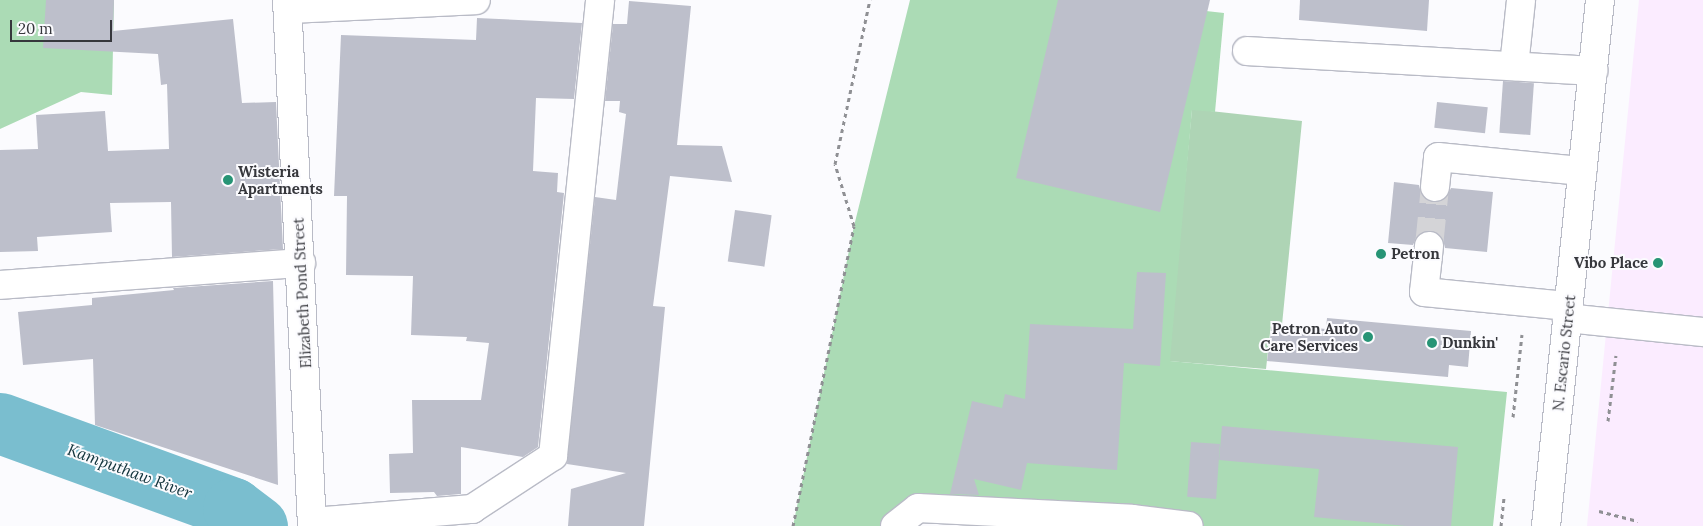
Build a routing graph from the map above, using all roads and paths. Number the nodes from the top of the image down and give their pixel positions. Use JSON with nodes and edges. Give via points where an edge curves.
{"nodes":[{"id":1,"x":476,"y":0,"type":"edge"},
{"id":2,"x":600,"y":0,"type":"edge"},
{"id":3,"x":870,"y":0,"type":"edge"},
{"id":4,"x":1520,"y":0,"type":"edge"},
{"id":5,"x":1600,"y":0,"type":"edge"},
{"id":6,"x":287,"y":4,"type":"edge"},
{"id":7,"x":1247,"y":51,"type":"dead end"},
{"id":8,"x":1514,"y":66,"type":"junction"},
{"id":9,"x":1593,"y":71,"type":"junction"},
{"id":10,"x":1582,"y":171,"type":"junction"},
{"id":11,"x":1435,"y":187,"type":"tunnel mouth"},
{"id":12,"x":1429,"y":246,"type":"tunnel mouth"},
{"id":13,"x":301,"y":263,"type":"junction"},
{"id":14,"x":0,"y":285,"type":"edge"},
{"id":15,"x":1526,"y":302,"type":"junction"},
{"id":16,"x":1568,"y":312,"type":"junction"},
{"id":17,"x":1619,"y":322,"type":"junction"},
{"id":18,"x":1703,"y":332,"type":"edge"},
{"id":19,"x":1513,"y":417,"type":"dead end"},
{"id":20,"x":1608,"y":421,"type":"dead end"},
{"id":21,"x":1504,"y":496,"type":"dead end"},
{"id":22,"x":1599,"y":511,"type":"dead end"},
{"id":23,"x":1638,"y":521,"type":"dead end"},
{"id":24,"x":313,"y":524,"type":"edge"},
{"id":25,"x":793,"y":526,"type":"edge"},
{"id":26,"x":896,"y":526,"type":"edge"},
{"id":27,"x":1189,"y":526,"type":"edge"},
{"id":28,"x":1501,"y":526,"type":"edge"},
{"id":29,"x":1546,"y":526,"type":"edge"}],
"edges":[{"from":1,"to":6,"type":"street"},
{"from":2,"to":24,"type":"street","via":[[553,456],[472,509]]},
{"from":3,"to":25,"type":"path","via":[[835,164],[854,226]]},
{"from":4,"to":8,"type":"street"},
{"from":5,"to":9,"type":"street","name":"N. Escario Street"},
{"from":6,"to":13,"type":"street","name":"Elizabeth Pond Street"},
{"from":7,"to":8,"type":"street"},
{"from":8,"to":9,"type":"street"},
{"from":9,"to":10,"type":"street","name":"N. Escario Street"},
{"from":10,"to":11,"type":"street","via":[[1438,157]]},
{"from":10,"to":16,"type":"street","name":"N. Escario Street"},
{"from":12,"to":15,"type":"street","via":[[1424,292]]},
{"from":13,"to":14,"type":"street"},
{"from":13,"to":24,"type":"street","name":"Elizabeth Pond Street"},
{"from":15,"to":16,"type":"street"},
{"from":15,"to":19,"type":"path"},
{"from":16,"to":17,"type":"street"},
{"from":16,"to":29,"type":"street","name":"N. Escario Street"},
{"from":17,"to":18,"type":"street"},
{"from":17,"to":20,"type":"path"},
{"from":21,"to":28,"type":"path"},
{"from":22,"to":23,"type":"path"},
{"from":26,"to":27,"type":"street","via":[[918,508],[1132,519]]}]}
